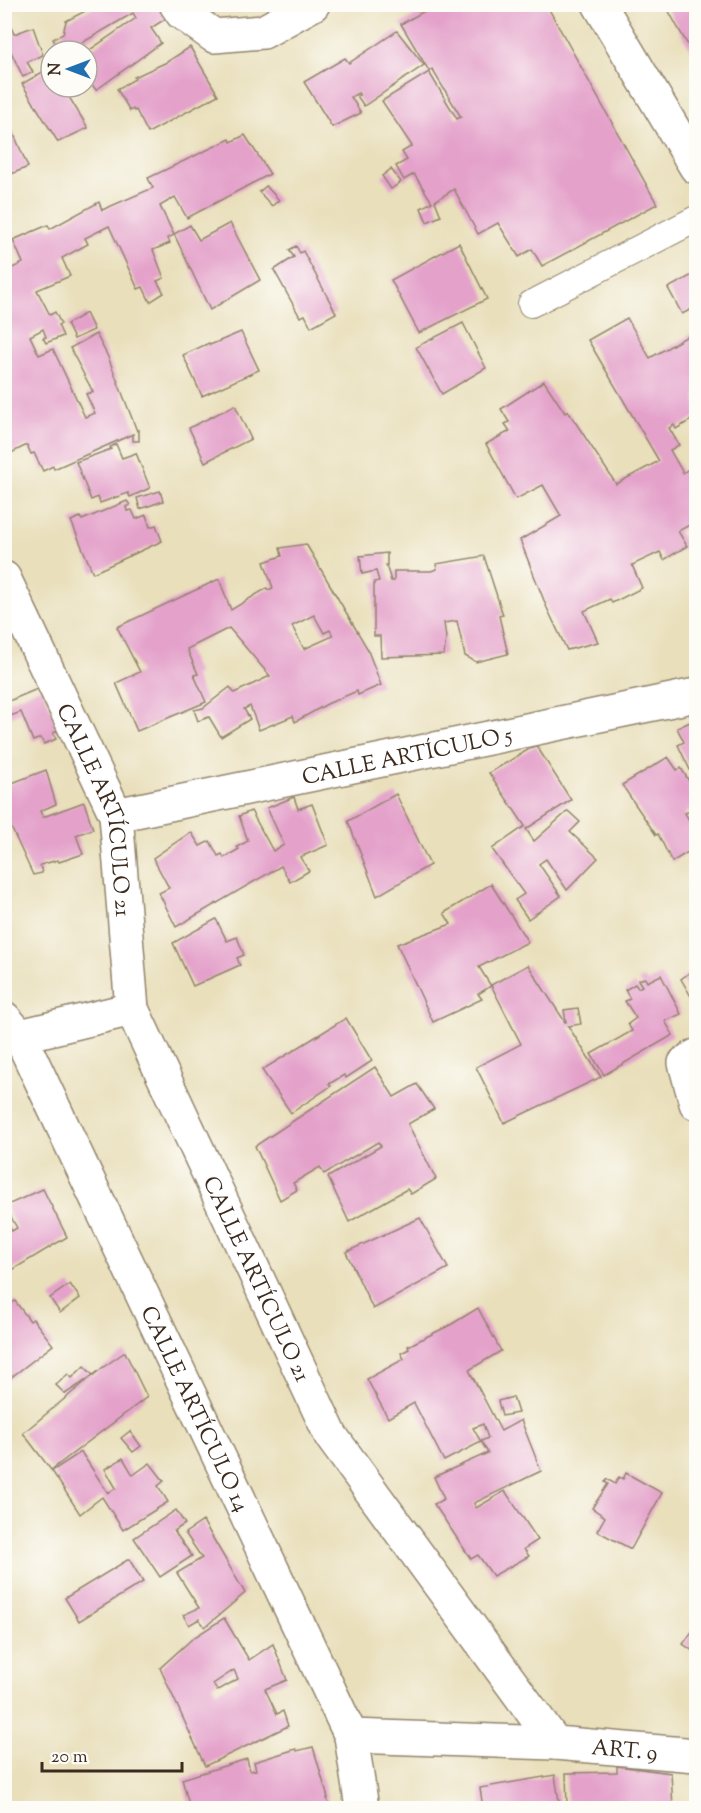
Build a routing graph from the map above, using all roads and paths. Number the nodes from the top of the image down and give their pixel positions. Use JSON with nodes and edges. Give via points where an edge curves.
{"nodes":[{"id":1,"x":176,"y":4,"type":"edge"},
{"id":2,"x":314,"y":4,"type":"edge"},
{"id":3,"x":599,"y":4,"type":"edge"},
{"id":4,"x":696,"y":167,"type":"edge"},
{"id":5,"x":696,"y":219,"type":"edge"},
{"id":6,"x":531,"y":304,"type":"dead end"},
{"id":7,"x":4,"y":578,"type":"edge"},
{"id":8,"x":696,"y":695,"type":"edge"},
{"id":9,"x":117,"y":815,"type":"junction"},
{"id":10,"x":132,"y":1009,"type":"junction"},
{"id":11,"x":10,"y":1029,"type":"edge"},
{"id":12,"x":696,"y":1056,"type":"edge"},
{"id":13,"x":696,"y":1103,"type":"edge"},
{"id":14,"x":351,"y":1736,"type":"junction"},
{"id":15,"x":555,"y":1743,"type":"junction"},
{"id":16,"x":696,"y":1755,"type":"edge"},
{"id":17,"x":362,"y":1809,"type":"edge"}],
"edges":[{"from":1,"to":2,"type":"street","via":[[182,13],[214,36],[263,32]]},
{"from":3,"to":4,"type":"street"},
{"from":5,"to":6,"type":"lane"},
{"from":7,"to":9,"type":"street","name":"CALLE ARTÍCULO 21"},
{"from":8,"to":9,"type":"street","name":"CALLE ARTÍCULO 5"},
{"from":9,"to":10,"type":"street","name":"CALLE ARTÍCULO 21"},
{"from":10,"to":11,"type":"street"},
{"from":10,"to":15,"type":"street","name":"CALLE ARTÍCULO 21","via":[[330,1436]]},
{"from":11,"to":14,"type":"street","name":"CALLE ARTÍCULO 14"},
{"from":12,"to":13,"type":"street","via":[[685,1063]]},
{"from":14,"to":15,"type":"street"},
{"from":14,"to":17,"type":"street","name":"CALLE ARTÍCULO 14"},
{"from":15,"to":16,"type":"street","name":"ART. 9"}]}
